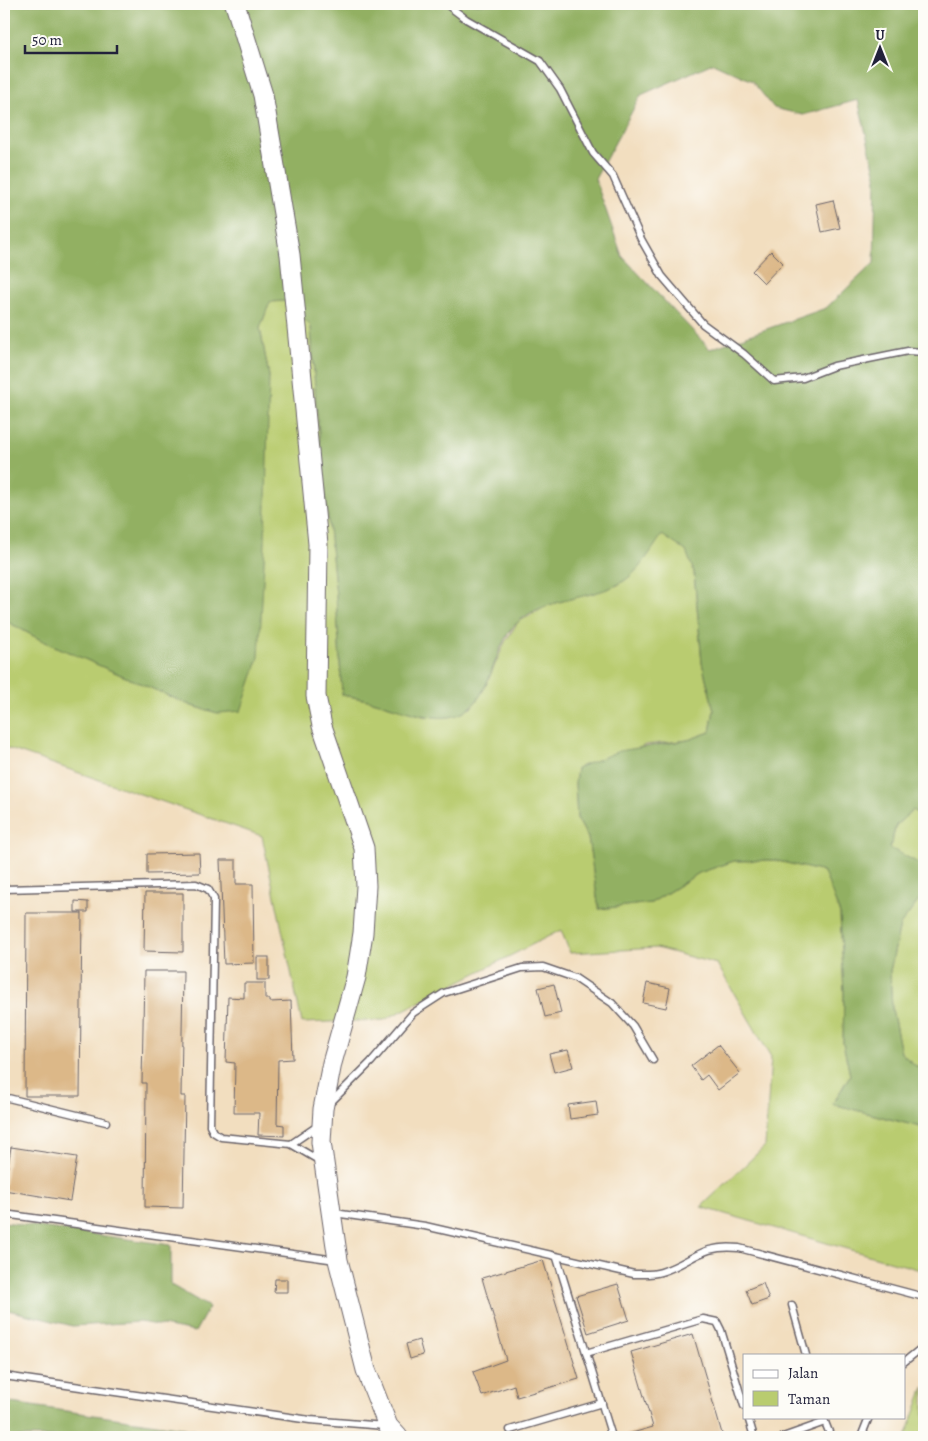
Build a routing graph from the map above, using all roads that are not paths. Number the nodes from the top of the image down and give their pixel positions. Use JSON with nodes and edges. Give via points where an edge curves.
{"nodes":[{"id":1,"x":235,"y":4,"type":"edge"},
{"id":2,"x":446,"y":4,"type":"edge"},
{"id":3,"x":924,"y":352,"type":"edge"},
{"id":4,"x":4,"y":889,"type":"edge"},
{"id":5,"x":653,"y":1060,"type":"dead end"},
{"id":6,"x":4,"y":1097,"type":"edge"},
{"id":7,"x":323,"y":1116,"type":"junction"},
{"id":8,"x":106,"y":1122,"type":"dead end"},
{"id":9,"x":291,"y":1144,"type":"junction"},
{"id":10,"x":324,"y":1163,"type":"junction"},
{"id":11,"x":330,"y":1212,"type":"junction"},
{"id":12,"x":4,"y":1214,"type":"edge"},
{"id":13,"x":557,"y":1258,"type":"junction"},
{"id":14,"x":338,"y":1260,"type":"junction"},
{"id":15,"x":924,"y":1296,"type":"edge"},
{"id":16,"x":792,"y":1305,"type":"dead end"},
{"id":17,"x":924,"y":1346,"type":"edge"},
{"id":18,"x":586,"y":1353,"type":"junction"},
{"id":19,"x":806,"y":1354,"type":"edge"},
{"id":20,"x":906,"y":1360,"type":"edge"},
{"id":21,"x":4,"y":1376,"type":"edge"},
{"id":22,"x":602,"y":1403,"type":"junction"},
{"id":23,"x":743,"y":1403,"type":"edge"},
{"id":24,"x":748,"y":1418,"type":"edge"},
{"id":25,"x":869,"y":1418,"type":"edge"},
{"id":26,"x":824,"y":1420,"type":"edge"},
{"id":27,"x":510,"y":1430,"type":"dead end"},
{"id":28,"x":393,"y":1432,"type":"edge"},
{"id":29,"x":612,"y":1437,"type":"edge"},
{"id":30,"x":754,"y":1437,"type":"edge"},
{"id":31,"x":783,"y":1437,"type":"edge"},
{"id":32,"x":831,"y":1437,"type":"edge"},
{"id":33,"x":861,"y":1437,"type":"edge"}],
"edges":[{"from":1,"to":7,"type":"main road","via":[[263,95],[290,255],[318,544],[316,696],[322,726],[364,848],[363,933],[356,978],[332,1063]]},
{"from":2,"to":3,"type":"lane","via":[[540,62],[560,89],[592,153],[613,176],[641,239],[662,276],[703,324],[774,381],[803,378],[834,366],[908,351]]},
{"from":4,"to":9,"type":"lane","via":[[196,884],[208,889],[214,899],[210,1126],[222,1137]]},
{"from":5,"to":7,"type":"lane","via":[[633,1026],[612,1003],[575,978],[543,967],[522,968],[444,993],[413,1013]]},
{"from":6,"to":8,"type":"lane"},
{"from":7,"to":9,"type":"lane"},
{"from":7,"to":10,"type":"main road","via":[[321,1142]]},
{"from":9,"to":10,"type":"lane"},
{"from":10,"to":11,"type":"main road"},
{"from":11,"to":13,"type":"lane","via":[[425,1226]]},
{"from":11,"to":14,"type":"main road"},
{"from":12,"to":14,"type":"lane"},
{"from":13,"to":15,"type":"lane","via":[[634,1274],[651,1274],[663,1272],[703,1251],[732,1247]]},
{"from":13,"to":18,"type":"lane"},
{"from":14,"to":28,"type":"main road","via":[[366,1370]]},
{"from":16,"to":19,"type":"lane"},
{"from":17,"to":20,"type":"lane"},
{"from":18,"to":22,"type":"lane"},
{"from":18,"to":23,"type":"lane","via":[[703,1319],[713,1320],[721,1330]]},
{"from":21,"to":28,"type":"lane"},
{"from":22,"to":27,"type":"lane"},
{"from":22,"to":29,"type":"lane"},
{"from":24,"to":30,"type":"lane"},
{"from":25,"to":33,"type":"lane"},
{"from":26,"to":31,"type":"lane"},
{"from":26,"to":32,"type":"lane"}]}
